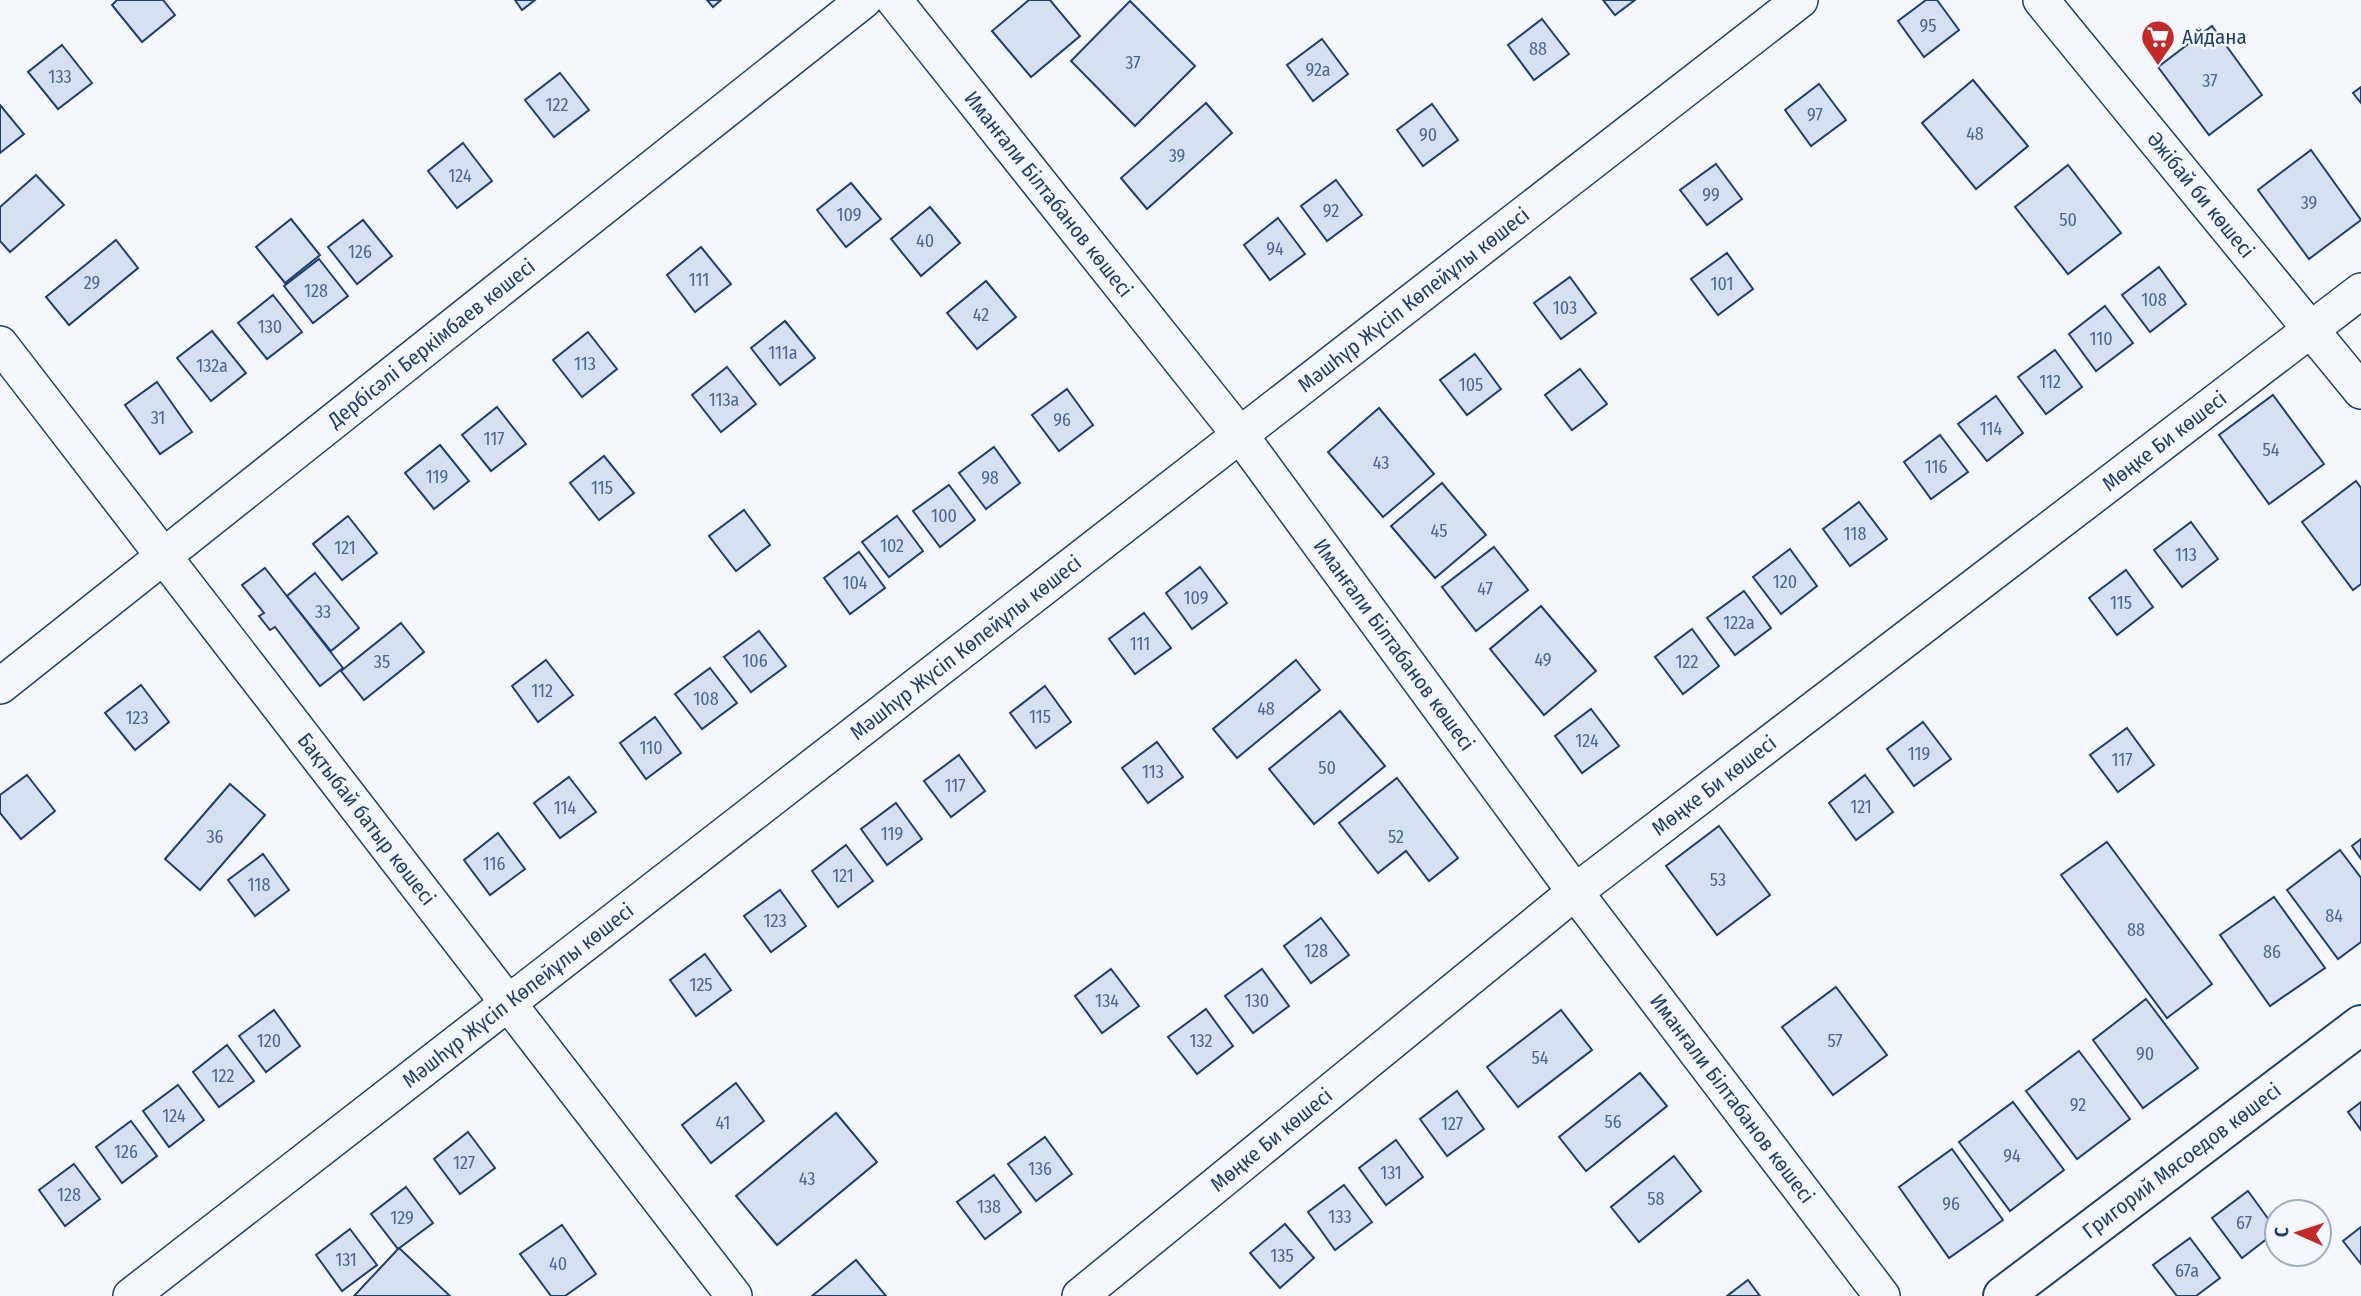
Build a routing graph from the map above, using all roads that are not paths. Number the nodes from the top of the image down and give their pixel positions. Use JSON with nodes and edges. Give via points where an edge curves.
{"nodes":[{"id":1,"x":864,"y":0,"type":"edge"},
{"id":2,"x":894,"y":0,"type":"edge"},
{"id":3,"x":1800,"y":0,"type":"edge"},
{"id":4,"x":2041,"y":0,"type":"edge"},
{"id":5,"x":2361,"y":291,"type":"edge"},
{"id":6,"x":2311,"y":328,"type":"junction"},
{"id":7,"x":0,"y":344,"type":"edge"},
{"id":8,"x":2361,"y":391,"type":"edge"},
{"id":9,"x":1240,"y":435,"type":"junction"},
{"id":10,"x":165,"y":558,"type":"junction"},
{"id":11,"x":0,"y":686,"type":"edge"},
{"id":12,"x":1575,"y":892,"type":"junction"},
{"id":13,"x":509,"y":1004,"type":"junction"},
{"id":14,"x":2361,"y":1025,"type":"edge"},
{"id":15,"x":131,"y":1296,"type":"edge"},
{"id":16,"x":734,"y":1296,"type":"edge"},
{"id":17,"x":1080,"y":1296,"type":"edge"},
{"id":18,"x":1882,"y":1296,"type":"edge"},
{"id":19,"x":2003,"y":1296,"type":"edge"}],
"edges":[{"from":1,"to":10,"type":"street","name":"Дербісәлі Беркімбаев көшесі"},
{"from":2,"to":9,"type":"street","name":"Иманғали Білтабанов көшесі"},
{"from":3,"to":9,"type":"street","name":"Мәшһүр Жүсіп Көпейұлы көшесі"},
{"from":4,"to":6,"type":"street","name":"Әжібай би көшесі"},
{"from":5,"to":6,"type":"street","name":"Мөңке Би көшесі"},
{"from":6,"to":8,"type":"street","name":"Әжібай би көшесі"},
{"from":6,"to":12,"type":"street","name":"Мөңке Би көшесі"},
{"from":7,"to":10,"type":"street","name":"Бақтыбай батыр көшесі"},
{"from":9,"to":12,"type":"street","name":"Иманғали Білтабанов көшесі"},
{"from":9,"to":13,"type":"street","name":"Мәшһүр Жүсіп Көпейұлы көшесі"},
{"from":10,"to":11,"type":"street","name":"Дербісәлі Беркімбаев көшесі"},
{"from":10,"to":13,"type":"street","name":"Бақтыбай батыр көшесі"},
{"from":12,"to":17,"type":"street","name":"Мөңке Би көшесі"},
{"from":12,"to":18,"type":"street","name":"Иманғали Білтабанов көшесі"},
{"from":13,"to":15,"type":"street","name":"Мәшһүр Жүсіп Көпейұлы көшесі"},
{"from":13,"to":16,"type":"street","name":"Бақтыбай батыр көшесі"},
{"from":14,"to":19,"type":"main road","name":"Григорий Мясоедов көшесі"}]}
